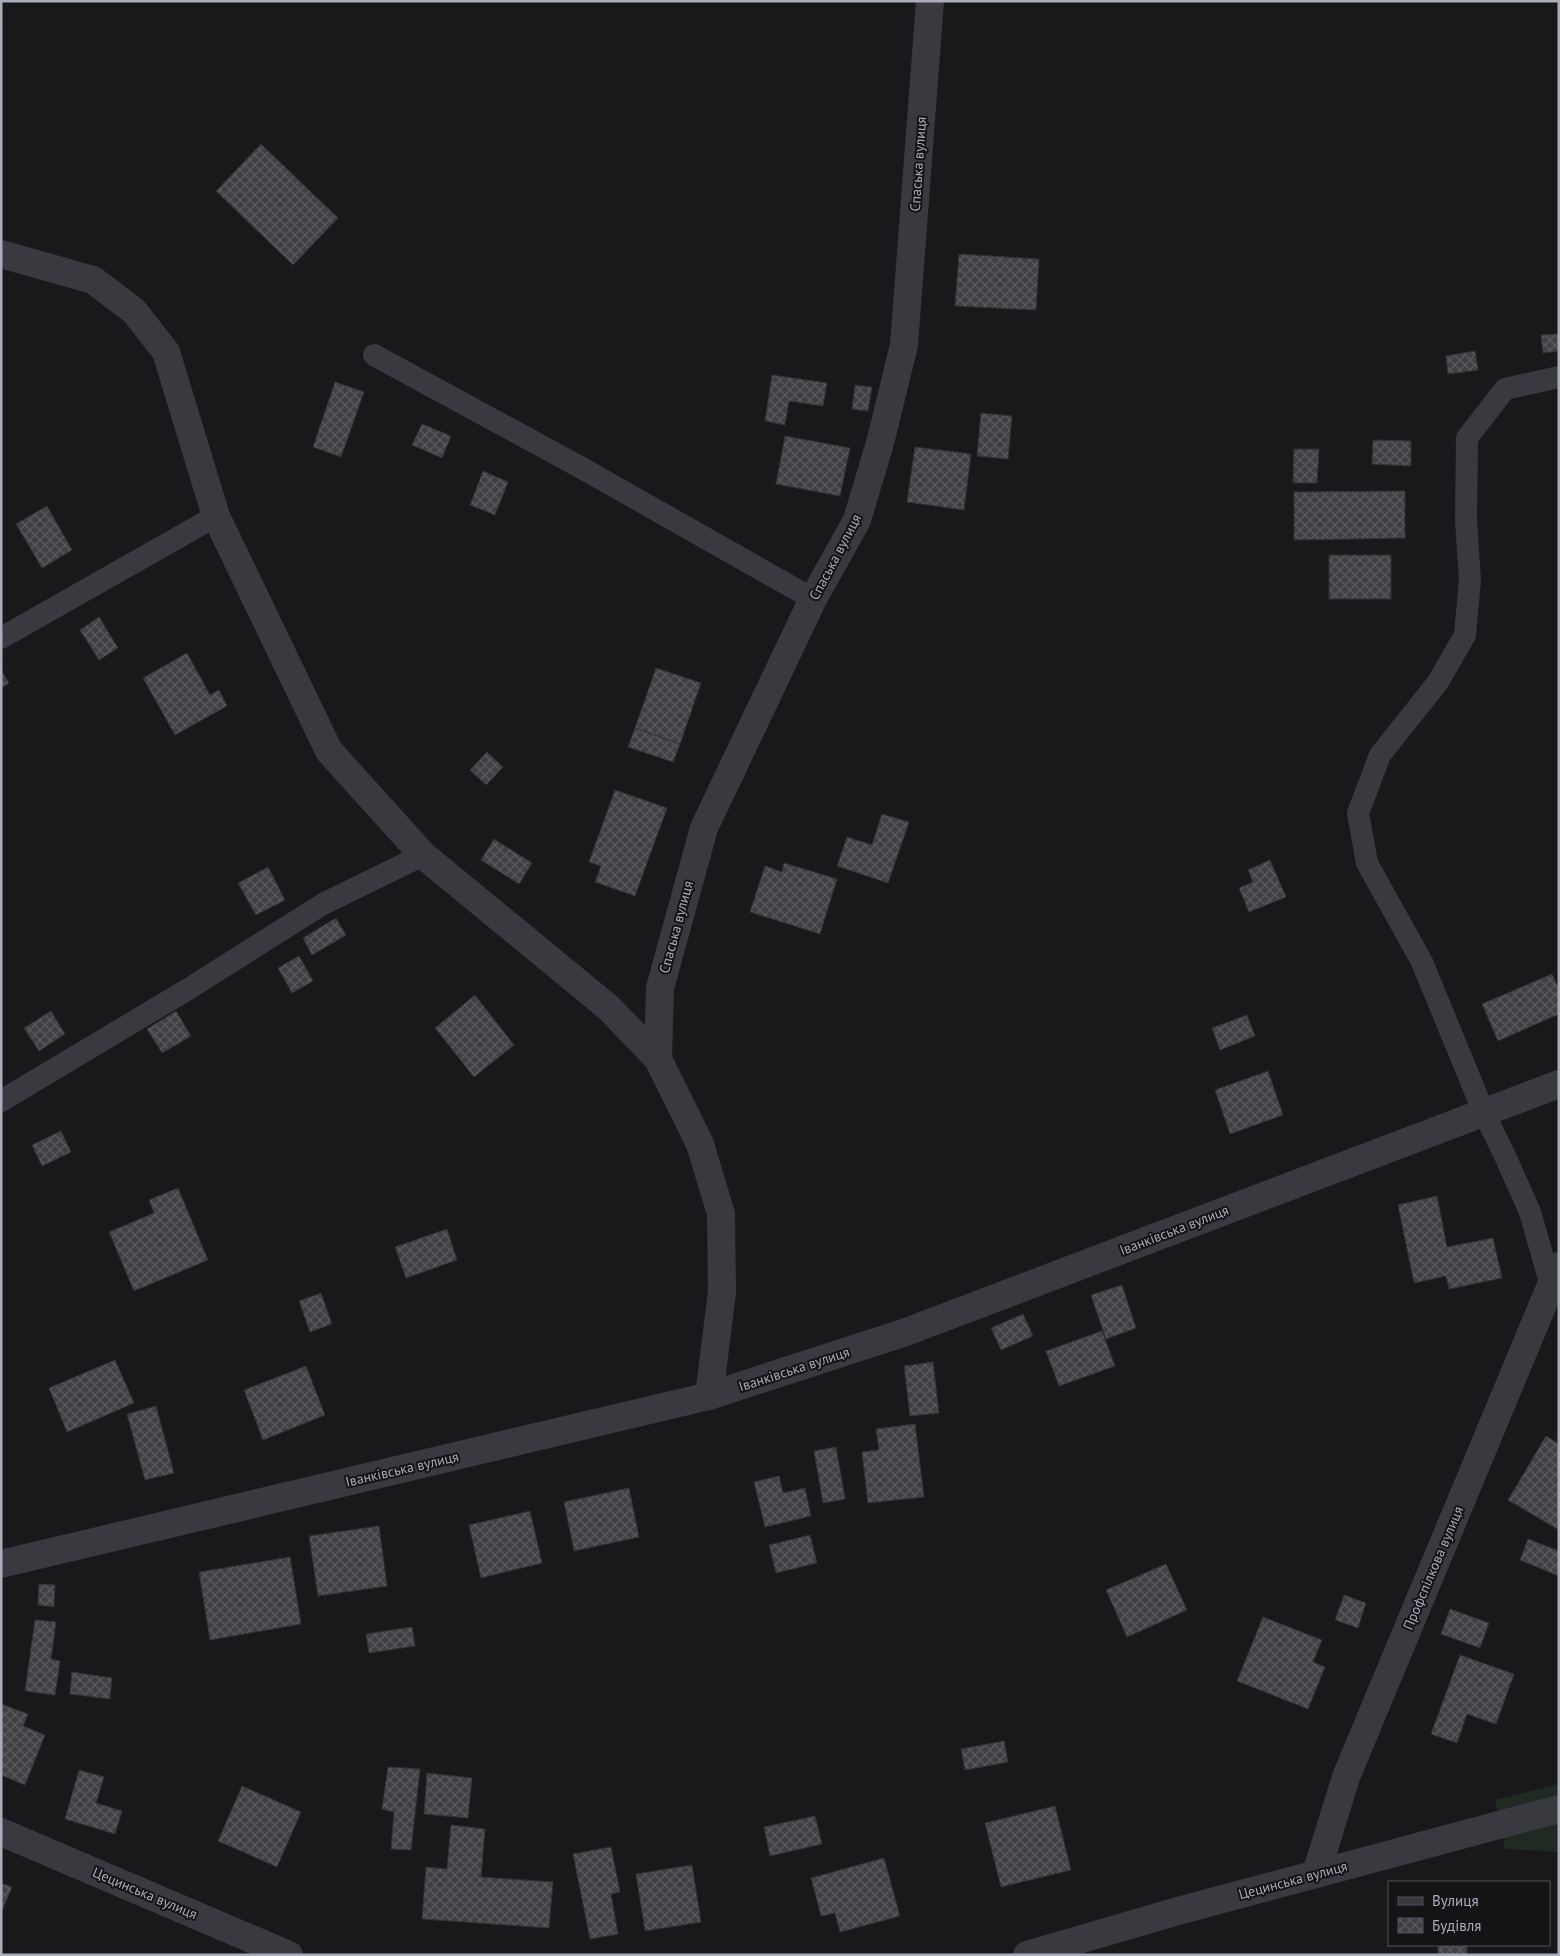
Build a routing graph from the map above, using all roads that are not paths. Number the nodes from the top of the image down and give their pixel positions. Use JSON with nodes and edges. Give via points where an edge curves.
{"nodes":[{"id":1,"x":930,"y":1,"type":"edge"},
{"id":2,"x":1,"y":254,"type":"edge"},
{"id":3,"x":374,"y":355,"type":"dead end"},
{"id":4,"x":1559,"y":377,"type":"edge"},
{"id":5,"x":216,"y":516,"type":"junction"},
{"id":6,"x":812,"y":600,"type":"junction"},
{"id":7,"x":1,"y":638,"type":"edge"},
{"id":8,"x":423,"y":855,"type":"junction"},
{"id":9,"x":658,"y":1059,"type":"junction"},
{"id":10,"x":1559,"y":1084,"type":"edge"},
{"id":11,"x":1,"y":1101,"type":"edge"},
{"id":12,"x":1484,"y":1112,"type":"junction"},
{"id":13,"x":1555,"y":1276,"type":"edge"},
{"id":14,"x":709,"y":1396,"type":"junction"},
{"id":15,"x":1,"y":1564,"type":"edge"},
{"id":16,"x":1559,"y":1809,"type":"edge"},
{"id":17,"x":1525,"y":1818,"type":"junction"},
{"id":18,"x":1559,"y":1824,"type":"edge"},
{"id":19,"x":1,"y":1832,"type":"edge"},
{"id":20,"x":1316,"y":1874,"type":"junction"},
{"id":21,"x":286,"y":1954,"type":"edge"},
{"id":22,"x":1027,"y":1955,"type":"edge"}],
"edges":[{"from":1,"to":6,"type":"street","name":"Спаська вулиця","via":[[904,345],[857,520]]},
{"from":2,"to":5,"type":"street","via":[[93,280],[134,311],[166,352]]},
{"from":3,"to":6,"type":"lane","via":[[580,467]]},
{"from":4,"to":12,"type":"lane","via":[[1505,389],[1467,438],[1466,520],[1470,580],[1465,635],[1438,682],[1380,754],[1358,813],[1367,863],[1422,962]]},
{"from":5,"to":7,"type":"lane"},
{"from":5,"to":8,"type":"street","via":[[329,751]]},
{"from":6,"to":9,"type":"street","name":"Спаська вулиця","via":[[704,828],[660,988]]},
{"from":8,"to":9,"type":"street","via":[[609,1008]]},
{"from":8,"to":11,"type":"lane","via":[[323,904]]},
{"from":9,"to":14,"type":"street","via":[[700,1144],[721,1214],[722,1292]]},
{"from":10,"to":12,"type":"street","name":"Іванківська вулиця"},
{"from":12,"to":13,"type":"lane","via":[[1506,1156]]},
{"from":12,"to":14,"type":"street","name":"Іванківська вулиця","via":[[906,1332]]},
{"from":13,"to":20,"type":"street","name":"Профспілкова вулиця","via":[[1346,1777]]},
{"from":14,"to":15,"type":"street","name":"Іванківська вулиця"},
{"from":16,"to":17,"type":"street","name":"Цецинська вулиця"},
{"from":17,"to":18,"type":"lane"},
{"from":17,"to":20,"type":"street","name":"Цецинська вулиця"},
{"from":19,"to":21,"type":"street","name":"Цецинська вулиця"},
{"from":20,"to":22,"type":"street","name":"Цецинська вулиця"}]}
